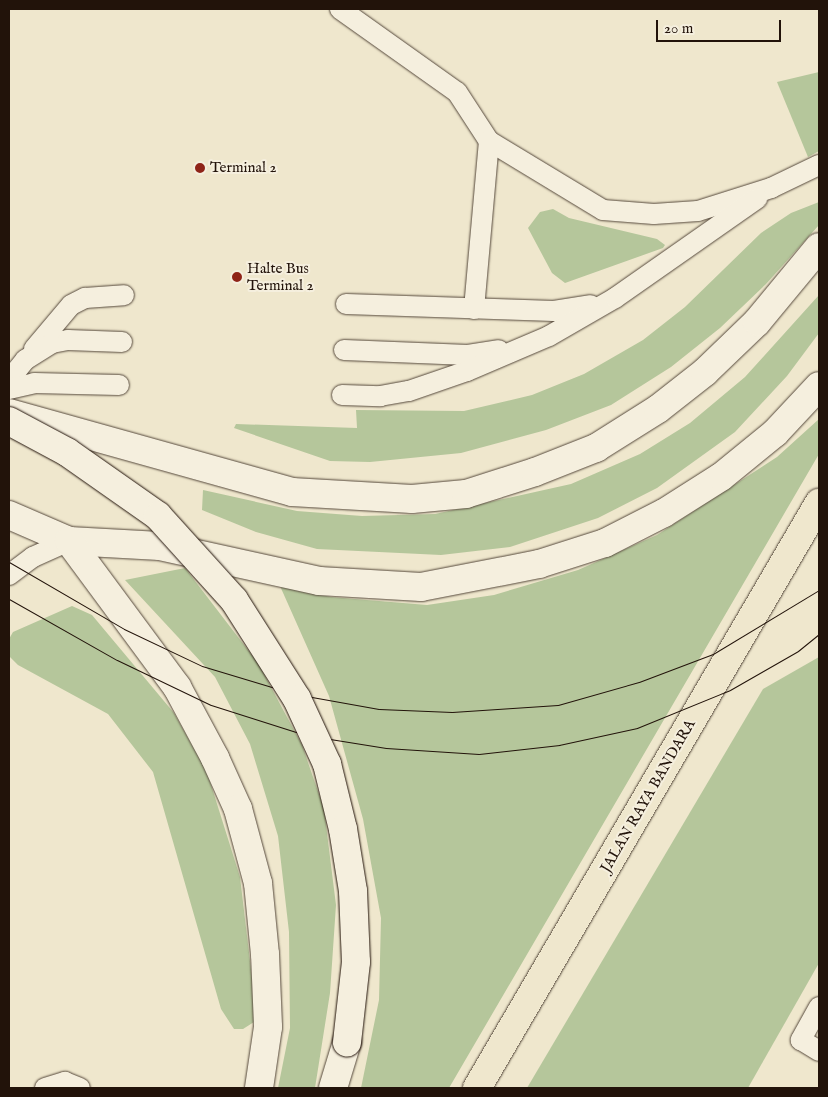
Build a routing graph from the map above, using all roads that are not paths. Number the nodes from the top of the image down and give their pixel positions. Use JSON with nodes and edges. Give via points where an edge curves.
{"nodes":[{"id":1,"x":340,"y":9,"type":"edge"},
{"id":2,"x":489,"y":142,"type":"junction"},
{"id":3,"x":819,"y":165,"type":"edge"},
{"id":4,"x":771,"y":188,"type":"junction"},
{"id":5,"x":819,"y":247,"type":"edge"},
{"id":6,"x":124,"y":295,"type":"dead end"},
{"id":7,"x":615,"y":298,"type":"junction"},
{"id":8,"x":346,"y":304,"type":"dead end"},
{"id":9,"x":474,"y":309,"type":"junction"},
{"id":10,"x":549,"y":336,"type":"junction"},
{"id":11,"x":122,"y":342,"type":"dead end"},
{"id":12,"x":344,"y":350,"type":"dead end"},
{"id":13,"x":25,"y":360,"type":"junction"},
{"id":14,"x":9,"y":380,"type":"edge"},
{"id":15,"x":119,"y":385,"type":"dead end"},
{"id":16,"x":819,"y":386,"type":"edge"},
{"id":17,"x":9,"y":389,"type":"edge"},
{"id":18,"x":342,"y":395,"type":"dead end"},
{"id":19,"x":9,"y":413,"type":"edge"},
{"id":20,"x":9,"y":421,"type":"edge"},
{"id":21,"x":819,"y":503,"type":"edge"},
{"id":22,"x":9,"y":516,"type":"edge"},
{"id":23,"x":69,"y":541,"type":"junction"},
{"id":24,"x":9,"y":575,"type":"edge"},
{"id":25,"x":819,"y":1007,"type":"edge"},
{"id":26,"x":819,"y":1051,"type":"edge"},
{"id":27,"x":45,"y":1088,"type":"edge"},
{"id":28,"x":80,"y":1088,"type":"edge"},
{"id":29,"x":259,"y":1088,"type":"edge"},
{"id":30,"x":333,"y":1088,"type":"edge"},
{"id":31,"x":477,"y":1088,"type":"edge"}],
"edges":[{"from":1,"to":2,"type":"lane","via":[[457,92]]},
{"from":2,"to":4,"type":"lane","via":[[604,210],[654,214],[698,211]]},
{"from":2,"to":9,"type":"lane"},
{"from":3,"to":4,"type":"lane"},
{"from":4,"to":7,"type":"lane"},
{"from":5,"to":19,"type":"street","via":[[757,322],[705,372],[658,409],[596,448],[466,494],[412,499],[292,492]]},
{"from":6,"to":13,"type":"lane","via":[[86,298],[71,305]]},
{"from":7,"to":9,"type":"lane","via":[[554,311]]},
{"from":7,"to":10,"type":"lane"},
{"from":8,"to":9,"type":"lane"},
{"from":10,"to":12,"type":"lane","via":[[468,355]]},
{"from":10,"to":18,"type":"lane","via":[[467,371],[409,391],[380,396]]},
{"from":11,"to":13,"type":"lane","via":[[60,341],[37,350]]},
{"from":13,"to":14,"type":"lane"},
{"from":15,"to":17,"type":"lane","via":[[34,383]]},
{"from":16,"to":23,"type":"street","via":[[760,445],[721,476],[664,513],[605,543],[480,578],[421,587],[367,585],[262,571],[160,546]]},
{"from":20,"to":30,"type":"street","bridge":true,"via":[[68,452],[158,516],[234,600],[298,699],[327,764],[354,890],[356,962],[347,1042]]},
{"from":21,"to":31,"type":"main road","name":"JALAN RAYA BANDARA"},
{"from":22,"to":23,"type":"street"},
{"from":23,"to":24,"type":"lane","via":[[33,557]]},
{"from":23,"to":29,"type":"street","via":[[177,687],[216,758],[238,809],[258,883],[264,954],[268,1026]]},
{"from":25,"to":26,"type":"lane","via":[[801,1040]]},
{"from":27,"to":28,"type":"lane","via":[[65,1082]]}]}
